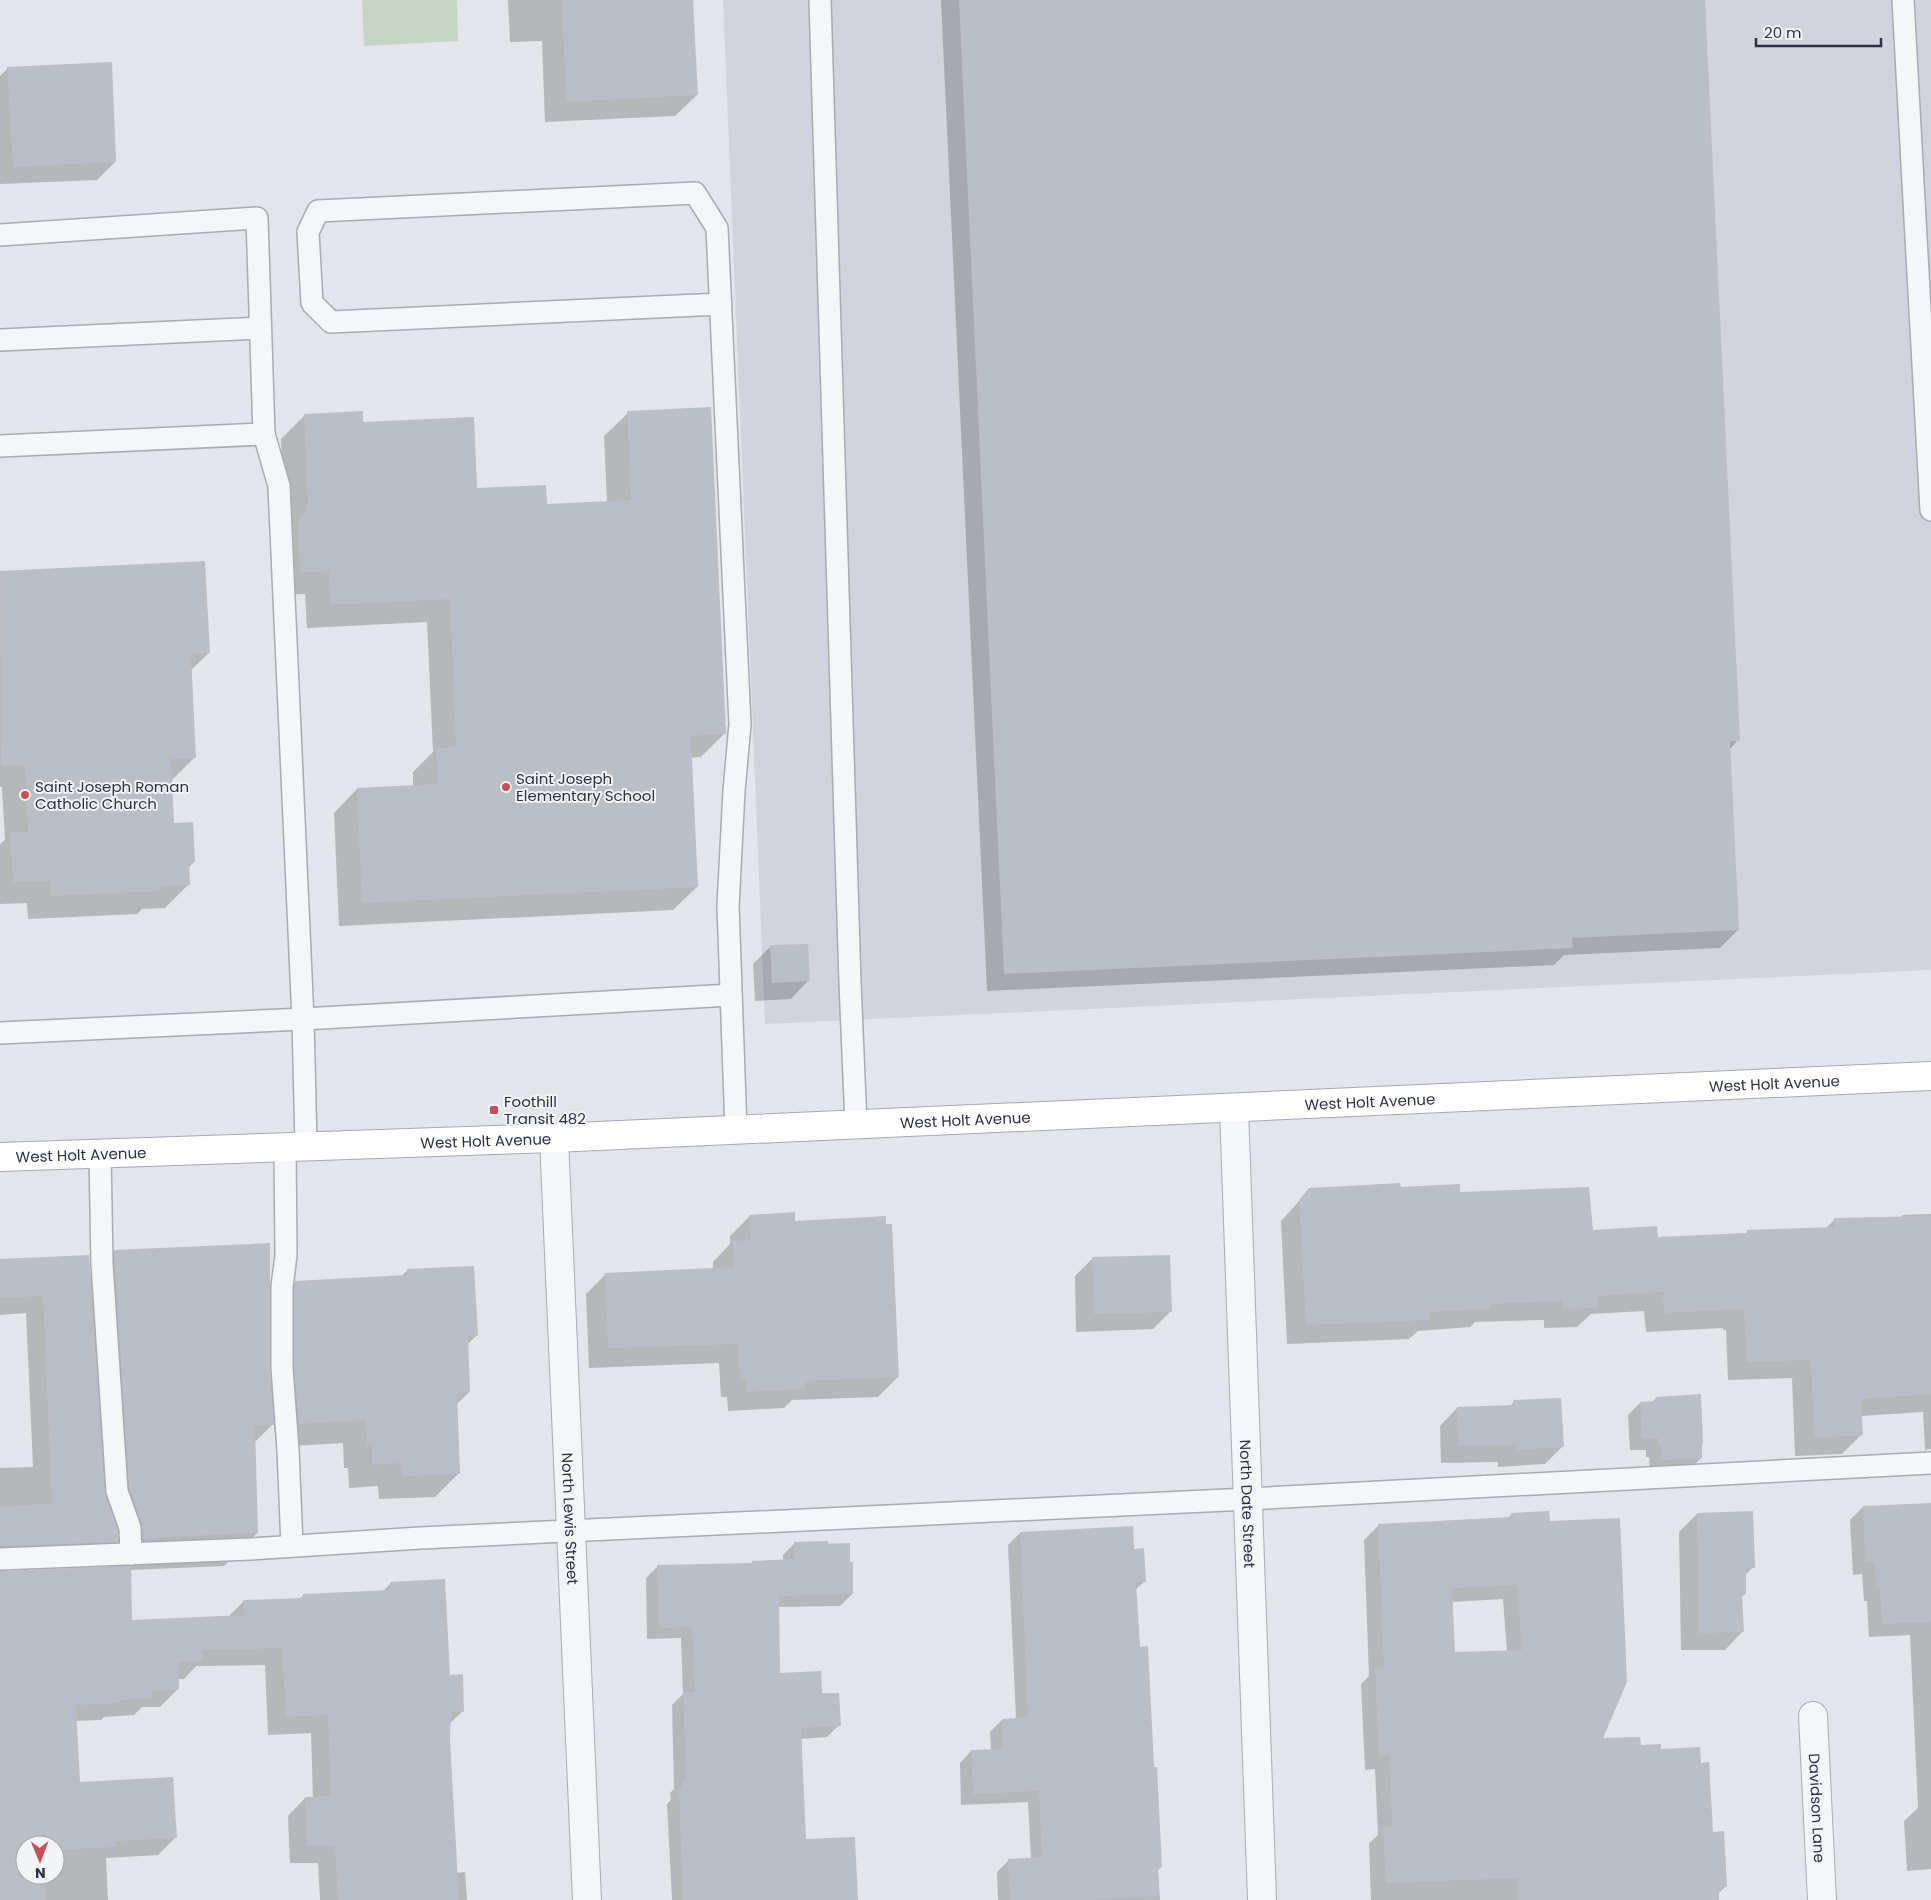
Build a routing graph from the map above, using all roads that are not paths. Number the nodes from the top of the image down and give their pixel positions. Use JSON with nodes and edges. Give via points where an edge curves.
{"nodes":[{"id":1,"x":820,"y":0,"type":"edge"},
{"id":2,"x":1903,"y":0,"type":"edge"},
{"id":3,"x":0,"y":235,"type":"edge"},
{"id":4,"x":720,"y":304,"type":"junction"},
{"id":5,"x":260,"y":328,"type":"junction"},
{"id":6,"x":0,"y":340,"type":"edge"},
{"id":7,"x":264,"y":434,"type":"junction"},
{"id":8,"x":0,"y":446,"type":"edge"},
{"id":9,"x":1931,"y":510,"type":"edge"},
{"id":10,"x":732,"y":995,"type":"junction"},
{"id":11,"x":303,"y":1018,"type":"junction"},
{"id":12,"x":0,"y":1033,"type":"edge"},
{"id":13,"x":1931,"y":1076,"type":"edge"},
{"id":14,"x":1234,"y":1108,"type":"junction"},
{"id":15,"x":856,"y":1124,"type":"junction"},
{"id":16,"x":736,"y":1130,"type":"junction"},
{"id":17,"x":554,"y":1138,"type":"junction"},
{"id":18,"x":296,"y":1146,"type":"junction"},
{"id":19,"x":100,"y":1153,"type":"junction"},
{"id":20,"x":0,"y":1157,"type":"edge"},
{"id":21,"x":1931,"y":1463,"type":"edge"},
{"id":22,"x":1248,"y":1499,"type":"junction"},
{"id":23,"x":571,"y":1531,"type":"junction"},
{"id":24,"x":292,"y":1546,"type":"junction"},
{"id":25,"x":132,"y":1554,"type":"junction"},
{"id":26,"x":0,"y":1559,"type":"edge"},
{"id":27,"x":1813,"y":1716,"type":"dead end"},
{"id":28,"x":587,"y":1900,"type":"edge"},
{"id":29,"x":1262,"y":1900,"type":"edge"},
{"id":30,"x":1822,"y":1900,"type":"edge"}],
"edges":[{"from":1,"to":15,"type":"lane"},
{"from":2,"to":9,"type":"lane"},
{"from":3,"to":5,"type":"lane","via":[[257,218]]},
{"from":4,"to":4,"type":"lane","via":[[718,228],[695,193],[318,211],[308,232],[312,303],[331,322]]},
{"from":4,"to":10,"type":"lane","via":[[740,724],[728,906]]},
{"from":5,"to":6,"type":"lane"},
{"from":5,"to":7,"type":"lane"},
{"from":7,"to":8,"type":"lane"},
{"from":7,"to":11,"type":"lane","via":[[279,486]]},
{"from":10,"to":11,"type":"lane"},
{"from":10,"to":16,"type":"lane"},
{"from":11,"to":12,"type":"lane"},
{"from":11,"to":18,"type":"lane"},
{"from":13,"to":14,"type":"main road","name":"West Holt Avenue"},
{"from":14,"to":15,"type":"main road","name":"West Holt Avenue"},
{"from":14,"to":22,"type":"street","name":"North Date Street"},
{"from":15,"to":16,"type":"main road","name":"West Holt Avenue"},
{"from":16,"to":17,"type":"main road","name":"West Holt Avenue"},
{"from":17,"to":18,"type":"main road","name":"West Holt Avenue"},
{"from":17,"to":23,"type":"street","name":"North Lewis Street"},
{"from":18,"to":19,"type":"main road","name":"West Holt Avenue"},
{"from":18,"to":24,"type":"lane","via":[[282,1287],[282,1368]]},
{"from":19,"to":20,"type":"main road","name":"West Holt Avenue"},
{"from":19,"to":25,"type":"lane","via":[[102,1264],[116,1491],[130,1528]]},
{"from":21,"to":22,"type":"lane"},
{"from":22,"to":23,"type":"lane"},
{"from":22,"to":29,"type":"street","name":"North Date Street"},
{"from":23,"to":24,"type":"lane"},
{"from":23,"to":28,"type":"street","name":"North Lewis Street"},
{"from":24,"to":25,"type":"lane"},
{"from":25,"to":26,"type":"lane"},
{"from":27,"to":30,"type":"street","name":"Davidson Lane"}]}
